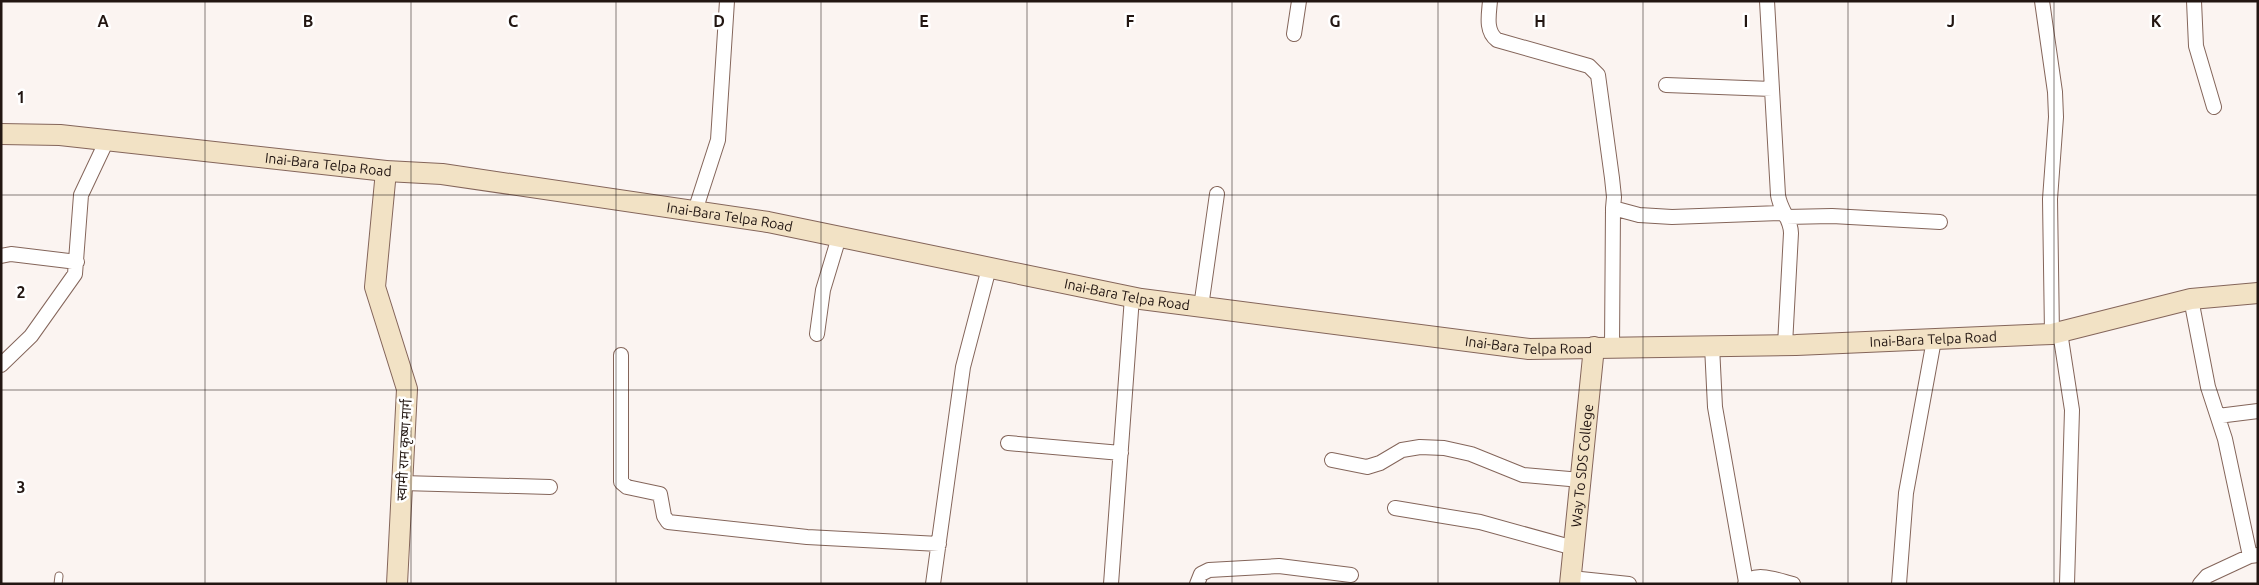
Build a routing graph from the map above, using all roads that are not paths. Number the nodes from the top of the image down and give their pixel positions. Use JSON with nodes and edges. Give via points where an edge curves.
{"nodes":[{"id":1,"x":728,"y":1,"type":"edge"},
{"id":2,"x":1298,"y":1,"type":"edge"},
{"id":3,"x":1490,"y":1,"type":"edge"},
{"id":4,"x":1767,"y":1,"type":"edge"},
{"id":5,"x":2042,"y":1,"type":"edge"},
{"id":6,"x":2194,"y":1,"type":"edge"},
{"id":7,"x":1294,"y":34,"type":"dead end"},
{"id":8,"x":1666,"y":85,"type":"dead end"},
{"id":9,"x":1772,"y":89,"type":"junction"},
{"id":10,"x":2214,"y":107,"type":"dead end"},
{"id":11,"x":1,"y":134,"type":"edge"},
{"id":12,"x":107,"y":140,"type":"junction"},
{"id":13,"x":386,"y":171,"type":"junction"},
{"id":14,"x":1217,"y":194,"type":"dead end"},
{"id":15,"x":1613,"y":208,"type":"junction"},
{"id":16,"x":695,"y":211,"type":"junction"},
{"id":17,"x":1784,"y":215,"type":"junction"},
{"id":18,"x":1940,"y":222,"type":"dead end"},
{"id":19,"x":839,"y":237,"type":"junction"},
{"id":20,"x":1,"y":256,"type":"edge"},
{"id":21,"x":77,"y":262,"type":"junction"},
{"id":22,"x":989,"y":268,"type":"junction"},
{"id":23,"x":2258,"y":293,"type":"edge"},
{"id":24,"x":1132,"y":297,"type":"junction"},
{"id":25,"x":2191,"y":299,"type":"junction"},
{"id":26,"x":1201,"y":307,"type":"junction"},
{"id":27,"x":2056,"y":333,"type":"junction"},
{"id":28,"x":817,"y":334,"type":"dead end"},
{"id":29,"x":1934,"y":340,"type":"junction"},
{"id":30,"x":1785,"y":345,"type":"junction"},
{"id":31,"x":1712,"y":346,"type":"junction"},
{"id":32,"x":1603,"y":347,"type":"junction"},
{"id":33,"x":620,"y":355,"type":"dead end"},
{"id":34,"x":1,"y":364,"type":"edge"},
{"id":35,"x":2258,"y":411,"type":"edge"},
{"id":36,"x":2218,"y":416,"type":"junction"},
{"id":37,"x":1008,"y":443,"type":"dead end"},
{"id":38,"x":1121,"y":453,"type":"junction"},
{"id":39,"x":1332,"y":460,"type":"dead end"},
{"id":40,"x":1581,"y":480,"type":"junction"},
{"id":41,"x":402,"y":483,"type":"junction"},
{"id":42,"x":550,"y":487,"type":"dead end"},
{"id":43,"x":1395,"y":508,"type":"dead end"},
{"id":44,"x":939,"y":544,"type":"junction"},
{"id":45,"x":1574,"y":548,"type":"junction"},
{"id":46,"x":2254,"y":556,"type":"edge"},
{"id":47,"x":1351,"y":575,"type":"dead end"},
{"id":48,"x":59,"y":576,"type":"dead end"},
{"id":49,"x":1571,"y":581,"type":"edge"},
{"id":50,"x":1746,"y":583,"type":"edge"},
{"id":51,"x":58,"y":584,"type":"edge"},
{"id":52,"x":397,"y":584,"type":"edge"},
{"id":53,"x":934,"y":584,"type":"edge"},
{"id":54,"x":1111,"y":584,"type":"edge"},
{"id":55,"x":1197,"y":584,"type":"edge"},
{"id":56,"x":1629,"y":584,"type":"edge"},
{"id":57,"x":1793,"y":584,"type":"edge"},
{"id":58,"x":1899,"y":584,"type":"edge"},
{"id":59,"x":2067,"y":584,"type":"edge"},
{"id":60,"x":2200,"y":584,"type":"edge"}],
"edges":[{"from":1,"to":16,"type":"street","via":[[718,140]]},
{"from":2,"to":7,"type":"street"},
{"from":3,"to":15,"type":"street","via":[[1488,26],[1492,37],[1589,66],[1598,75]]},
{"from":4,"to":9,"type":"street"},
{"from":5,"to":27,"type":"street","via":[[2055,92],[2050,199]]},
{"from":6,"to":10,"type":"street","via":[[2196,46]]},
{"from":8,"to":9,"type":"street"},
{"from":9,"to":17,"type":"street","via":[[1778,196]]},
{"from":11,"to":12,"type":"street","name":"Inai-Bara Telpa Road"},
{"from":12,"to":13,"type":"street","name":"Inai-Bara Telpa Road"},
{"from":12,"to":21,"type":"street","via":[[81,195]]},
{"from":13,"to":16,"type":"street","name":"Inai-Bara Telpa Road","via":[[442,174]]},
{"from":13,"to":41,"type":"street","name":"स्वामी राम कृष्ण मार्ग","via":[[375,287],[408,389]]},
{"from":14,"to":26,"type":"street"},
{"from":15,"to":17,"type":"street","via":[[1639,215]]},
{"from":15,"to":32,"type":"street"},
{"from":16,"to":19,"type":"street","name":"Inai-Bara Telpa Road"},
{"from":17,"to":18,"type":"street"},
{"from":17,"to":30,"type":"street","via":[[1792,233]]},
{"from":19,"to":22,"type":"street","name":"Inai-Bara Telpa Road"},
{"from":19,"to":28,"type":"street","via":[[823,290]]},
{"from":20,"to":21,"type":"street","via":[[11,254]]},
{"from":21,"to":34,"type":"street","via":[[75,274],[57,301],[30,336]]},
{"from":22,"to":24,"type":"street","name":"Inai-Bara Telpa Road"},
{"from":22,"to":44,"type":"street","via":[[963,366]]},
{"from":23,"to":25,"type":"street","name":"Inai-Bara Telpa Road"},
{"from":24,"to":26,"type":"street","name":"Inai-Bara Telpa Road"},
{"from":24,"to":38,"type":"street"},
{"from":25,"to":27,"type":"street","name":"Inai-Bara Telpa Road"},
{"from":25,"to":36,"type":"street","via":[[2208,387]]},
{"from":26,"to":32,"type":"street","name":"Inai-Bara Telpa Road","via":[[1529,349]]},
{"from":27,"to":29,"type":"street","name":"Inai-Bara Telpa Road"},
{"from":27,"to":59,"type":"street","via":[[2072,410]]},
{"from":29,"to":30,"type":"street","name":"Inai-Bara Telpa Road"},
{"from":29,"to":58,"type":"street","via":[[1906,493]]},
{"from":30,"to":31,"type":"street","name":"Inai-Bara Telpa Road"},
{"from":31,"to":32,"type":"street","name":"Inai-Bara Telpa Road"},
{"from":31,"to":50,"type":"street","via":[[1715,407]]},
{"from":32,"to":40,"type":"street","name":"Way To SDS College"},
{"from":33,"to":44,"type":"street","via":[[621,482],[627,487],[660,494],[668,522],[807,537]]},
{"from":35,"to":36,"type":"street"},
{"from":36,"to":46,"type":"street"},
{"from":37,"to":38,"type":"street"},
{"from":38,"to":54,"type":"street"},
{"from":39,"to":40,"type":"street","via":[[1367,467],[1402,450],[1444,448],[1471,454],[1523,474]]},
{"from":40,"to":45,"type":"street","name":"Way To SDS College"},
{"from":41,"to":42,"type":"street"},
{"from":41,"to":52,"type":"street","name":"स्वामी राम कृष्ण मार्ग"},
{"from":43,"to":45,"type":"street","via":[[1480,522]]},
{"from":44,"to":53,"type":"street"},
{"from":45,"to":49,"type":"street","name":"Way To SDS College"},
{"from":46,"to":60,"type":"street","via":[[2207,576]]},
{"from":47,"to":55,"type":"street","via":[[1279,566],[1209,570],[1201,574]]},
{"from":48,"to":51,"type":"lane"},
{"from":49,"to":56,"type":"street"},
{"from":50,"to":57,"type":"street","via":[[1754,577]]}]}
